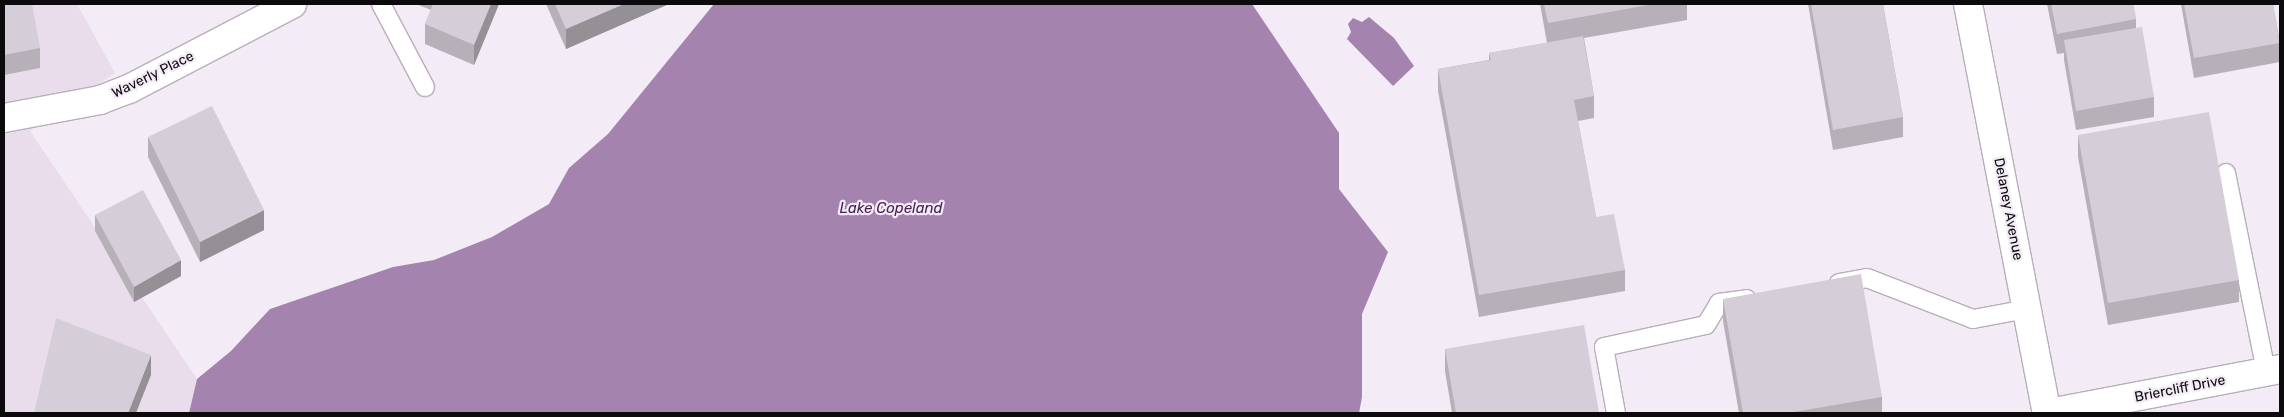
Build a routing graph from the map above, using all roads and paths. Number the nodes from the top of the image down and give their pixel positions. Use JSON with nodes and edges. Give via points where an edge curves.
{"nodes":[{"id":1,"x":292,"y":4,"type":"edge"},
{"id":2,"x":381,"y":4,"type":"edge"},
{"id":3,"x":1968,"y":4,"type":"edge"},
{"id":4,"x":425,"y":87,"type":"dead end"},
{"id":5,"x":4,"y":118,"type":"edge"},
{"id":6,"x":2226,"y":173,"type":"dead end"},
{"id":7,"x":1821,"y":286,"type":"edge"},
{"id":8,"x":1766,"y":295,"type":"edge"},
{"id":9,"x":2027,"y":309,"type":"junction"},
{"id":10,"x":2273,"y":371,"type":"edge"},
{"id":11,"x":1616,"y":413,"type":"edge"},
{"id":12,"x":2048,"y":413,"type":"edge"}],
"edges":[{"from":1,"to":5,"type":"street","name":"Waverly Place","via":[[129,89],[100,100]]},
{"from":2,"to":4,"type":"lane"},
{"from":3,"to":9,"type":"street","name":"Delaney Avenue"},
{"from":6,"to":10,"type":"lane"},
{"from":7,"to":9,"type":"lane","via":[[1866,278],[1973,319]]},
{"from":8,"to":11,"type":"lane","via":[[1719,303],[1706,325],[1604,347]]},
{"from":9,"to":12,"type":"street","name":"Delaney Avenue"},
{"from":10,"to":12,"type":"street","name":"Briercliff Drive"}]}
